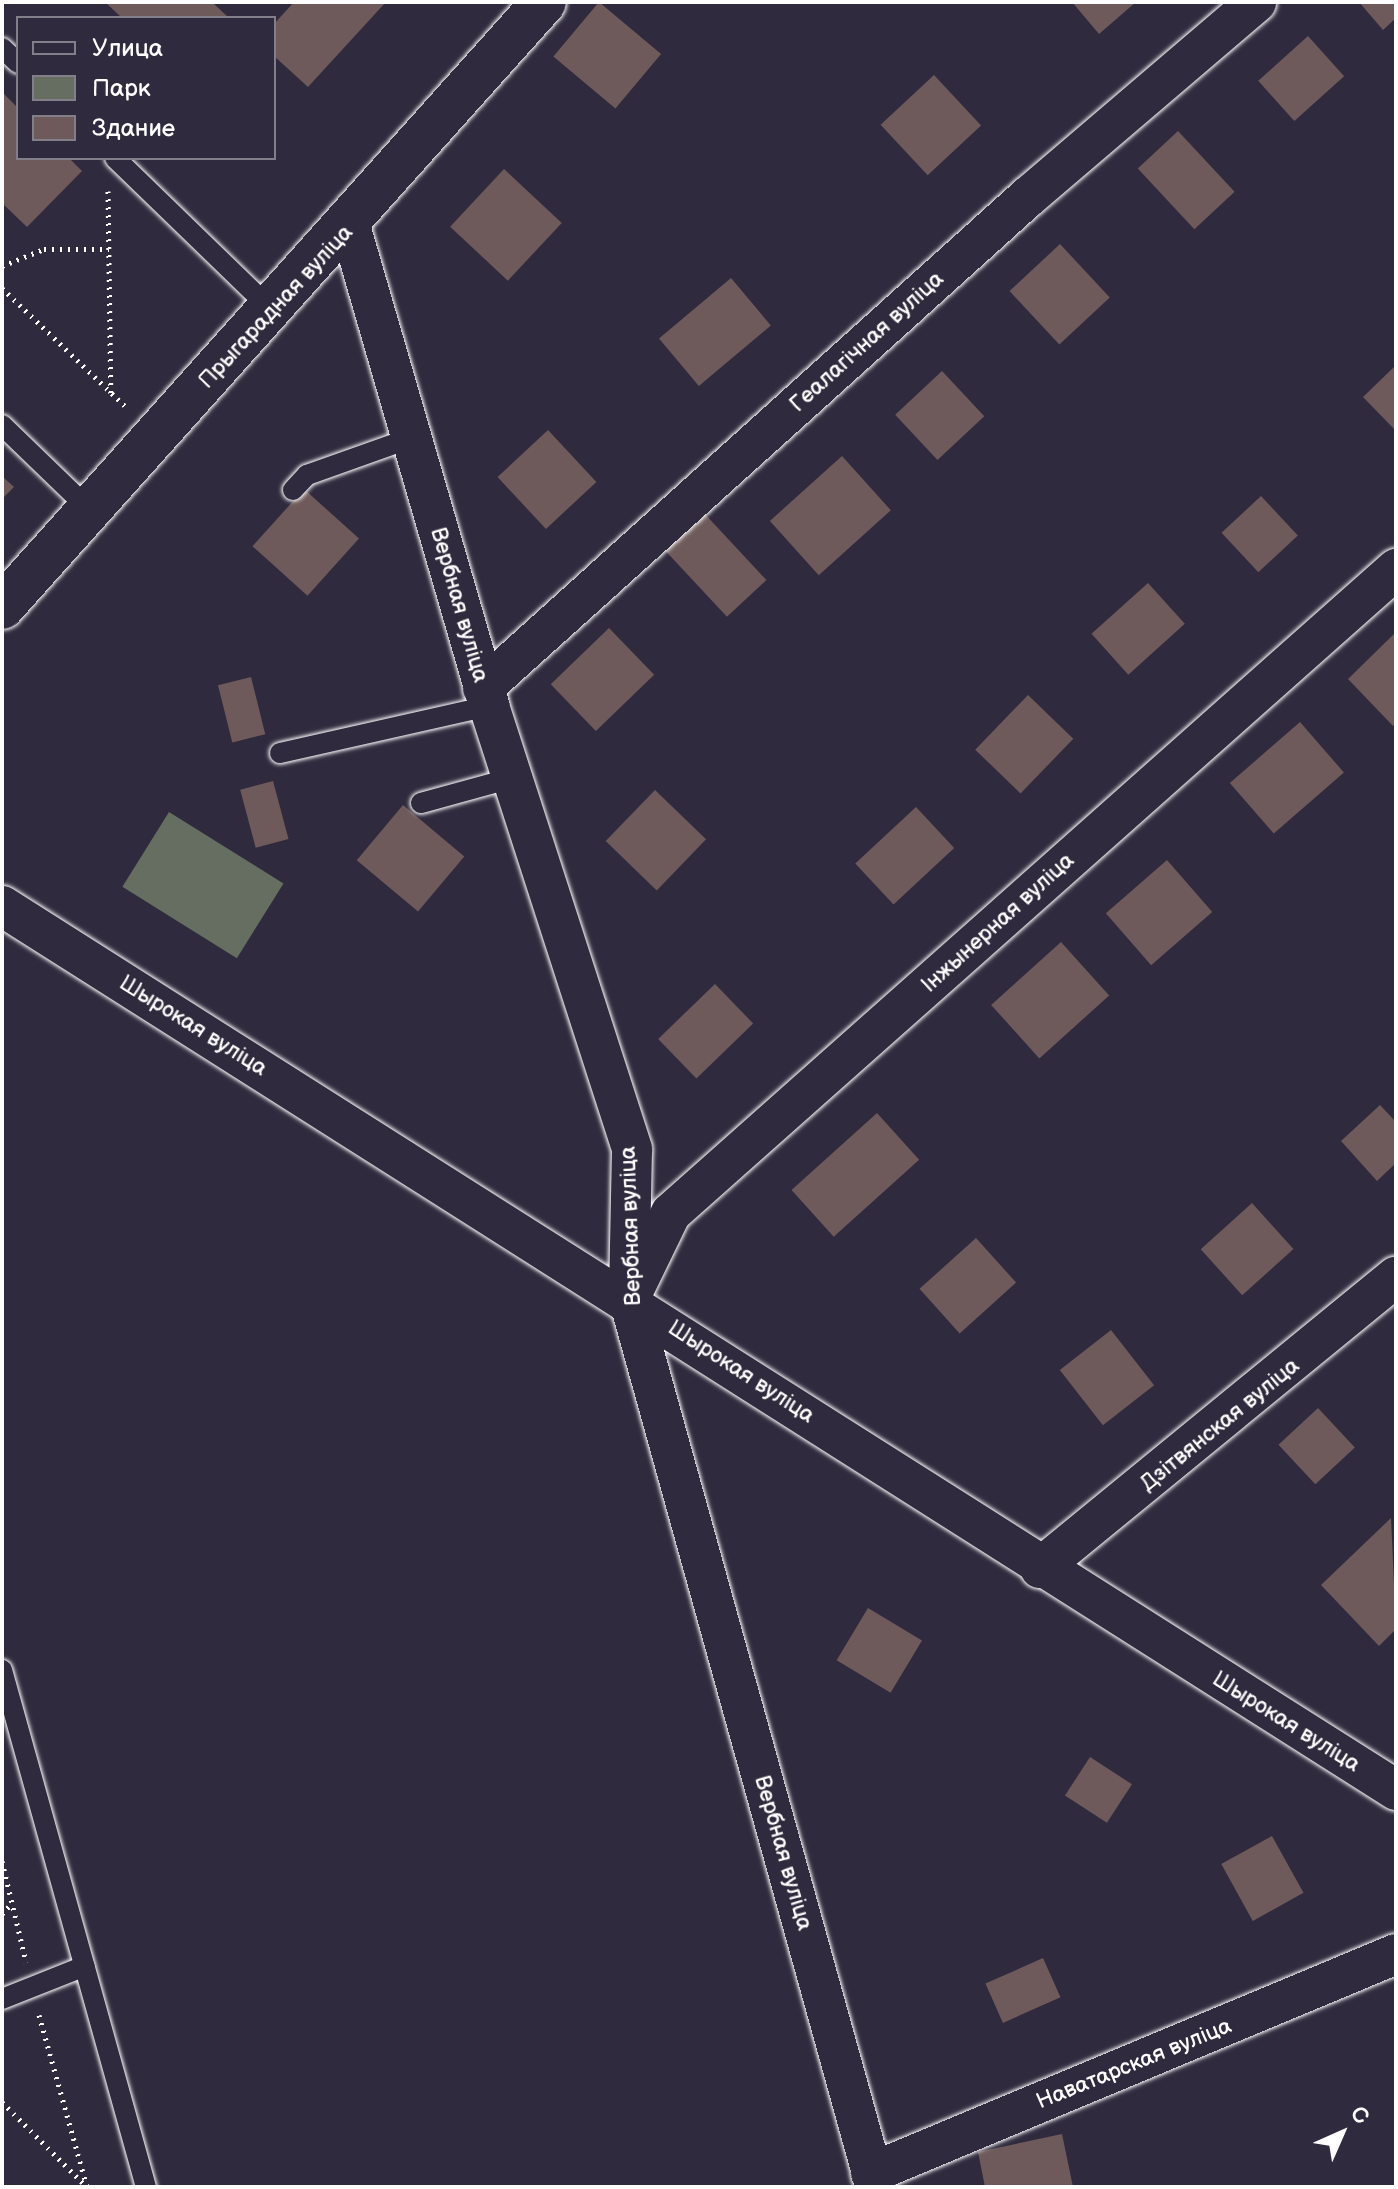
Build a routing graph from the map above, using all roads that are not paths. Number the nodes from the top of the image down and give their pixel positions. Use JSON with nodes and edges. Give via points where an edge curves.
{"nodes":[{"id":1,"x":544,"y":2,"type":"edge"},
{"id":2,"x":1256,"y":2,"type":"edge"},
{"id":3,"x":112,"y":166,"type":"edge"},
{"id":4,"x":350,"y":226,"type":"junction"},
{"id":5,"x":272,"y":310,"type":"junction"},
{"id":6,"x":2,"y":425,"type":"edge"},
{"id":7,"x":411,"y":438,"type":"junction"},
{"id":8,"x":293,"y":490,"type":"dead end"},
{"id":9,"x":90,"y":510,"type":"junction"},
{"id":10,"x":1396,"y":569,"type":"edge"},
{"id":11,"x":2,"y":607,"type":"edge"},
{"id":12,"x":486,"y":697,"type":"junction"},
{"id":13,"x":280,"y":753,"type":"dead end"},
{"id":14,"x":512,"y":778,"type":"junction"},
{"id":15,"x":421,"y":803,"type":"dead end"},
{"id":16,"x":2,"y":906,"type":"edge"},
{"id":17,"x":1396,"y":1277,"type":"edge"},
{"id":18,"x":629,"y":1299,"type":"junction"},
{"id":19,"x":1040,"y":1568,"type":"junction"},
{"id":20,"x":2,"y":1670,"type":"edge"},
{"id":21,"x":1396,"y":1790,"type":"edge"},
{"id":22,"x":1396,"y":1954,"type":"edge"},
{"id":23,"x":85,"y":1966,"type":"junction"},
{"id":24,"x":2,"y":1999,"type":"edge"},
{"id":25,"x":874,"y":2180,"type":"edge"},
{"id":26,"x":146,"y":2187,"type":"edge"}],
"edges":[{"from":1,"to":4,"type":"street","name":"Прыгарадная вуліца"},
{"from":2,"to":12,"type":"street","name":"Геалагічная вуліца","via":[[1028,197]]},
{"from":3,"to":5,"type":"lane"},
{"from":4,"to":5,"type":"street","name":"Прыгарадная вуліца"},
{"from":4,"to":7,"type":"street","name":"Вербная вуліца"},
{"from":5,"to":9,"type":"street","name":"Прыгарадная вуліца"},
{"from":6,"to":9,"type":"lane"},
{"from":7,"to":8,"type":"lane","via":[[307,475]]},
{"from":7,"to":12,"type":"street","name":"Вербная вуліца"},
{"from":9,"to":11,"type":"street","name":"Прыгарадная вуліца"},
{"from":10,"to":18,"type":"street","name":"Інжынерная вуліца","via":[[671,1213]]},
{"from":12,"to":13,"type":"lane"},
{"from":12,"to":14,"type":"street","name":"Вербная вуліца"},
{"from":14,"to":15,"type":"lane"},
{"from":14,"to":18,"type":"street","name":"Вербная вуліца","via":[[632,1150]]},
{"from":16,"to":18,"type":"street","name":"Шырокая вуліца"},
{"from":17,"to":19,"type":"street","name":"Дзітвянская вуліца"},
{"from":18,"to":19,"type":"street","name":"Шырокая вуліца"},
{"from":18,"to":25,"type":"street","name":"Вербная вуліца"},
{"from":19,"to":21,"type":"street","name":"Шырокая вуліца"},
{"from":20,"to":23,"type":"lane"},
{"from":22,"to":25,"type":"street","name":"Наватарская вуліца"},
{"from":23,"to":24,"type":"lane"},
{"from":23,"to":26,"type":"lane"}]}
